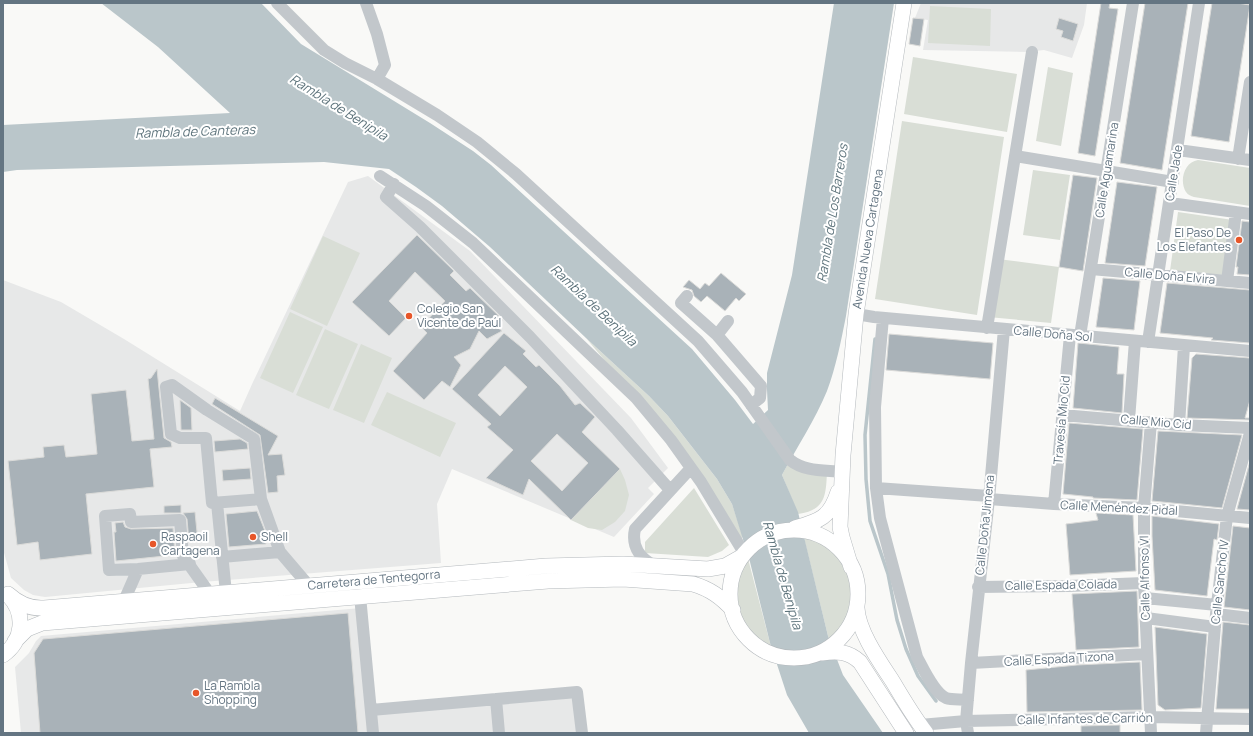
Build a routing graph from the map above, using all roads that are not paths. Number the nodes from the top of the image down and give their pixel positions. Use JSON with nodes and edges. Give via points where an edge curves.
{"nodes":[{"id":1,"x":277,"y":3,"type":"edge"},
{"id":2,"x":366,"y":3,"type":"edge"},
{"id":3,"x":904,"y":3,"type":"edge"},
{"id":4,"x":1133,"y":3,"type":"edge"},
{"id":5,"x":1199,"y":3,"type":"edge"},
{"id":6,"x":1032,"y":52,"type":"dead end"},
{"id":7,"x":377,"y":79,"type":"junction"},
{"id":8,"x":1250,"y":82,"type":"edge"},
{"id":9,"x":1178,"y":150,"type":"junction"},
{"id":10,"x":1015,"y":156,"type":"junction"},
{"id":11,"x":1238,"y":158,"type":"junction"},
{"id":12,"x":1250,"y":160,"type":"edge"},
{"id":13,"x":1106,"y":171,"type":"junction"},
{"id":14,"x":380,"y":176,"type":"dead end"},
{"id":15,"x":1173,"y":182,"type":"junction"},
{"id":16,"x":394,"y":184,"type":"junction"},
{"id":17,"x":1170,"y":203,"type":"junction"},
{"id":18,"x":1236,"y":212,"type":"junction"},
{"id":19,"x":1250,"y":214,"type":"edge"},
{"id":20,"x":1091,"y":269,"type":"junction"},
{"id":21,"x":1159,"y":275,"type":"junction"},
{"id":22,"x":1227,"y":281,"type":"junction"},
{"id":23,"x":1250,"y":283,"type":"edge"},
{"id":24,"x":687,"y":296,"type":"dead end"},
{"id":25,"x":856,"y":314,"type":"junction"},
{"id":26,"x":882,"y":318,"type":"junction"},
{"id":27,"x":728,"y":321,"type":"dead end"},
{"id":28,"x":987,"y":328,"type":"junction"},
{"id":29,"x":1004,"y":329,"type":"junction"},
{"id":30,"x":717,"y":335,"type":"junction"},
{"id":31,"x":1075,"y":336,"type":"junction"},
{"id":32,"x":1135,"y":341,"type":"junction"},
{"id":33,"x":1148,"y":342,"type":"junction"},
{"id":34,"x":1184,"y":346,"type":"junction"},
{"id":35,"x":1250,"y":351,"type":"edge"},
{"id":36,"x":751,"y":405,"type":"junction"},
{"id":37,"x":1062,"y":415,"type":"junction"},
{"id":38,"x":1129,"y":420,"type":"junction"},
{"id":39,"x":1151,"y":422,"type":"junction"},
{"id":40,"x":1178,"y":424,"type":"junction"},
{"id":41,"x":1250,"y":428,"type":"edge"},
{"id":42,"x":1250,"y":433,"type":"edge"},
{"id":43,"x":691,"y":468,"type":"junction"},
{"id":44,"x":842,"y":474,"type":"junction"},
{"id":45,"x":876,"y":488,"type":"junction"},
{"id":46,"x":670,"y":490,"type":"junction"},
{"id":47,"x":989,"y":497,"type":"junction"},
{"id":48,"x":261,"y":499,"type":"junction"},
{"id":49,"x":217,"y":503,"type":"junction"},
{"id":50,"x":1054,"y":504,"type":"junction"},
{"id":51,"x":1144,"y":508,"type":"junction"},
{"id":52,"x":1227,"y":516,"type":"junction"},
{"id":53,"x":1250,"y":518,"type":"edge"},
{"id":54,"x":798,"y":529,"type":"junction"},
{"id":55,"x":280,"y":552,"type":"junction"},
{"id":56,"x":744,"y":554,"type":"junction"},
{"id":57,"x":222,"y":557,"type":"junction"},
{"id":58,"x":190,"y":564,"type":"junction"},
{"id":59,"x":655,"y":566,"type":"junction"},
{"id":60,"x":851,"y":567,"type":"junction"},
{"id":61,"x":138,"y":569,"type":"junction"},
{"id":62,"x":1144,"y":583,"type":"junction"},
{"id":63,"x":309,"y":586,"type":"junction"},
{"id":64,"x":978,"y":587,"type":"junction"},
{"id":65,"x":5,"y":593,"type":"edge"},
{"id":66,"x":226,"y":593,"type":"junction"},
{"id":67,"x":210,"y":594,"type":"junction"},
{"id":68,"x":360,"y":596,"type":"junction"},
{"id":69,"x":1145,"y":598,"type":"junction"},
{"id":70,"x":124,"y":601,"type":"junction"},
{"id":71,"x":857,"y":607,"type":"junction"},
{"id":72,"x":733,"y":610,"type":"junction"},
{"id":73,"x":1216,"y":615,"type":"junction"},
{"id":74,"x":1146,"y":618,"type":"junction"},
{"id":75,"x":1250,"y":618,"type":"edge"},
{"id":76,"x":16,"y":641,"type":"junction"},
{"id":77,"x":829,"y":650,"type":"junction"},
{"id":78,"x":1147,"y":654,"type":"junction"},
{"id":79,"x":4,"y":655,"type":"edge"},
{"id":80,"x":971,"y":663,"type":"junction"},
{"id":81,"x":496,"y":699,"type":"junction"},
{"id":82,"x":968,"y":700,"type":"junction"},
{"id":83,"x":371,"y":710,"type":"junction"},
{"id":84,"x":1151,"y":718,"type":"junction"},
{"id":85,"x":1206,"y":718,"type":"junction"},
{"id":86,"x":1250,"y":719,"type":"edge"},
{"id":87,"x":967,"y":727,"type":"edge"},
{"id":88,"x":923,"y":729,"type":"edge"},
{"id":89,"x":373,"y":733,"type":"edge"},
{"id":90,"x":499,"y":733,"type":"edge"},
{"id":91,"x":582,"y":733,"type":"edge"},
{"id":92,"x":906,"y":733,"type":"edge"},
{"id":93,"x":1151,"y":733,"type":"edge"},
{"id":94,"x":1206,"y":733,"type":"edge"}],
"edges":[{"from":1,"to":7,"type":"street","via":[[324,50]]},
{"from":2,"to":7,"type":"street","via":[[385,65]]},
{"from":3,"to":25,"type":"main road","name":"Avenida Nueva Cartagena"},
{"from":4,"to":13,"type":"street","name":"Calle Aguamarina"},
{"from":5,"to":9,"type":"street","name":"Calle Jade"},
{"from":6,"to":10,"type":"street"},
{"from":7,"to":36,"type":"street","via":[[443,119],[502,162],[698,341]]},
{"from":8,"to":11,"type":"street"},
{"from":9,"to":11,"type":"street"},
{"from":9,"to":15,"type":"street","name":"Calle Jade"},
{"from":10,"to":13,"type":"street"},
{"from":10,"to":28,"type":"street"},
{"from":11,"to":12,"type":"street"},
{"from":13,"to":15,"type":"street"},
{"from":13,"to":20,"type":"street","name":"Calle Aguamarina"},
{"from":14,"to":16,"type":"street"},
{"from":15,"to":17,"type":"street","name":"Calle Jade"},
{"from":16,"to":43,"type":"street","via":[[473,243],[586,349],[636,398]]},
{"from":16,"to":46,"type":"street","via":[[386,197],[420,227],[530,337]]},
{"from":17,"to":18,"type":"street"},
{"from":17,"to":21,"type":"street","name":"Calle Jade"},
{"from":18,"to":19,"type":"street"},
{"from":18,"to":22,"type":"street"},
{"from":20,"to":21,"type":"street","name":"Calle Doña Elvira"},
{"from":20,"to":31,"type":"street","name":"Calle Aguamarina"},
{"from":21,"to":22,"type":"street","name":"Calle Doña Elvira"},
{"from":21,"to":33,"type":"street","name":"Calle Jade"},
{"from":22,"to":23,"type":"street","name":"Calle Doña Elvira"},
{"from":24,"to":30,"type":"street","via":[[681,303]]},
{"from":25,"to":26,"type":"street","name":"Calle Doña Sol"},
{"from":25,"to":44,"type":"main road","name":"Avenida Nueva Cartagena"},
{"from":26,"to":28,"type":"street","name":"Calle Doña Sol"},
{"from":26,"to":45,"type":"street","via":[[875,407]]},
{"from":27,"to":30,"type":"street"},
{"from":28,"to":29,"type":"street","name":"Calle Doña Sol"},
{"from":29,"to":31,"type":"street","name":"Calle Doña Sol"},
{"from":29,"to":47,"type":"street","name":"Calle Doña Jimena"},
{"from":30,"to":36,"type":"street","via":[[761,386],[760,398]]},
{"from":31,"to":32,"type":"street","name":"Calle Doña Sol"},
{"from":31,"to":37,"type":"street","name":"Travesía Mio Cid"},
{"from":32,"to":33,"type":"street","name":"Calle Doña Sol"},
{"from":32,"to":38,"type":"street"},
{"from":33,"to":34,"type":"street","name":"Calle Doña Sol"},
{"from":34,"to":35,"type":"street","name":"Calle Doña Sol"},
{"from":34,"to":40,"type":"street"},
{"from":36,"to":44,"type":"street","via":[[790,460],[806,468]]},
{"from":37,"to":38,"type":"street","name":"Calle Mio Cid"},
{"from":37,"to":50,"type":"street","name":"Travesía Mio Cid"},
{"from":38,"to":39,"type":"street","name":"Calle Mio Cid"},
{"from":39,"to":40,"type":"street","name":"Calle Mio Cid"},
{"from":39,"to":51,"type":"street","name":"Calle Alfonso VI"},
{"from":40,"to":41,"type":"street","name":"Calle Mio Cid"},
{"from":42,"to":52,"type":"street","name":"Calle Sancho IV"},
{"from":43,"to":46,"type":"street"},
{"from":43,"to":56,"type":"street"},
{"from":44,"to":54,"type":"main road","name":"Avenida Nueva Cartagena","via":[[836,498],[826,515]]},
{"from":44,"to":60,"type":"main road","name":"Avenida Nueva Cartagena","via":[[840,527]]},
{"from":45,"to":47,"type":"street","name":"Calle Menéndez Pidal"},
{"from":45,"to":82,"type":"street","via":[[880,518],[917,656],[928,677],[945,698]]},
{"from":46,"to":59,"type":"street","via":[[639,524],[634,534],[638,552]]},
{"from":47,"to":50,"type":"street","name":"Calle Menéndez Pidal"},
{"from":47,"to":64,"type":"street","name":"Calle Doña Jimena"},
{"from":48,"to":49,"type":"street"},
{"from":48,"to":49,"type":"street","via":[[254,439],[172,385],[166,387],[171,434],[180,438],[206,438],[212,503]]},
{"from":48,"to":55,"type":"street"},
{"from":49,"to":57,"type":"street"},
{"from":50,"to":51,"type":"street","name":"Calle Menéndez Pidal"},
{"from":51,"to":52,"type":"street","name":"Calle Menéndez Pidal"},
{"from":51,"to":62,"type":"street","name":"Calle Alfonso VI"},
{"from":52,"to":53,"type":"street","name":"Calle Menéndez Pidal"},
{"from":52,"to":73,"type":"street","name":"Calle Sancho IV"},
{"from":54,"to":56,"type":"main road","via":[[778,531],[766,536],[755,542]]},
{"from":54,"to":60,"type":"main road","via":[[829,540],[840,549]]},
{"from":55,"to":57,"type":"street"},
{"from":55,"to":63,"type":"street"},
{"from":56,"to":59,"type":"main road","name":"Carretera de Tentegorra","via":[[725,566],[708,569]]},
{"from":56,"to":72,"type":"main road","via":[[732,579],[730,594]]},
{"from":57,"to":66,"type":"street"},
{"from":58,"to":61,"type":"street"},
{"from":58,"to":61,"type":"street","via":[[184,556],[180,520],[130,522],[130,514],[105,516],[109,570]]},
{"from":58,"to":67,"type":"street"},
{"from":59,"to":63,"type":"main road","name":"Carretera de Tentegorra","via":[[546,566]]},
{"from":60,"to":71,"type":"main road","via":[[857,586]]},
{"from":61,"to":70,"type":"street"},
{"from":62,"to":64,"type":"street","name":"Calle Espada Colada"},
{"from":62,"to":69,"type":"street","name":"Calle Alfonso VI"},
{"from":63,"to":66,"type":"main road","name":"Carretera de Tentegorra"},
{"from":64,"to":80,"type":"street","name":"Calle Doña Jimena"},
{"from":65,"to":70,"type":"main road","name":"Carretera de Tentegorra","via":[[20,604],[36,608]]},
{"from":65,"to":76,"type":"main road","via":[[16,606],[20,617]]},
{"from":66,"to":67,"type":"main road","name":"Carretera de Tentegorra"},
{"from":67,"to":70,"type":"main road","name":"Carretera de Tentegorra"},
{"from":68,"to":72,"type":"main road","name":"Carretera de Tentegorra","via":[[548,581],[623,579],[701,586],[718,596]]},
{"from":68,"to":76,"type":"main road","name":"Carretera de Tentegorra","via":[[42,623],[27,629]]},
{"from":68,"to":83,"type":"street"},
{"from":69,"to":73,"type":"street"},
{"from":69,"to":74,"type":"street","name":"Calle Alfonso VI"},
{"from":71,"to":77,"type":"main road","via":[[851,625]]},
{"from":71,"to":88,"type":"main road","via":[[860,622],[876,656]]},
{"from":72,"to":77,"type":"main road","via":[[748,639],[774,655],[800,659]]},
{"from":73,"to":74,"type":"street"},
{"from":73,"to":75,"type":"street"},
{"from":73,"to":85,"type":"street","name":"Calle Sancho IV"},
{"from":74,"to":78,"type":"street","name":"Calle Alfonso VI"},
{"from":76,"to":79,"type":"main road","name":"Carretera de Tentegorra"},
{"from":77,"to":92,"type":"main road","via":[[844,652],[860,662]]},
{"from":78,"to":80,"type":"street","name":"Calle Espada Tizona"},
{"from":78,"to":84,"type":"street","name":"Calle Alfonso VI"},
{"from":80,"to":82,"type":"street","name":"Calle Doña Jimena"},
{"from":81,"to":83,"type":"street"},
{"from":81,"to":90,"type":"street"},
{"from":81,"to":91,"type":"street","via":[[577,692]]},
{"from":82,"to":87,"type":"street","name":"Calle Doña Jimena"},
{"from":83,"to":89,"type":"street"},
{"from":84,"to":85,"type":"street","name":"Calle Infantes de Carrión"},
{"from":84,"to":87,"type":"street","name":"Calle Infantes de Carrión"},
{"from":84,"to":93,"type":"street","name":"Calle Alfonso VI"},
{"from":85,"to":86,"type":"street","name":"Calle Infantes de Carrión"},
{"from":85,"to":94,"type":"street","name":"Calle Sancho IV"},
{"from":87,"to":88,"type":"street","name":"Calle Infantes de Carrión"}]}
